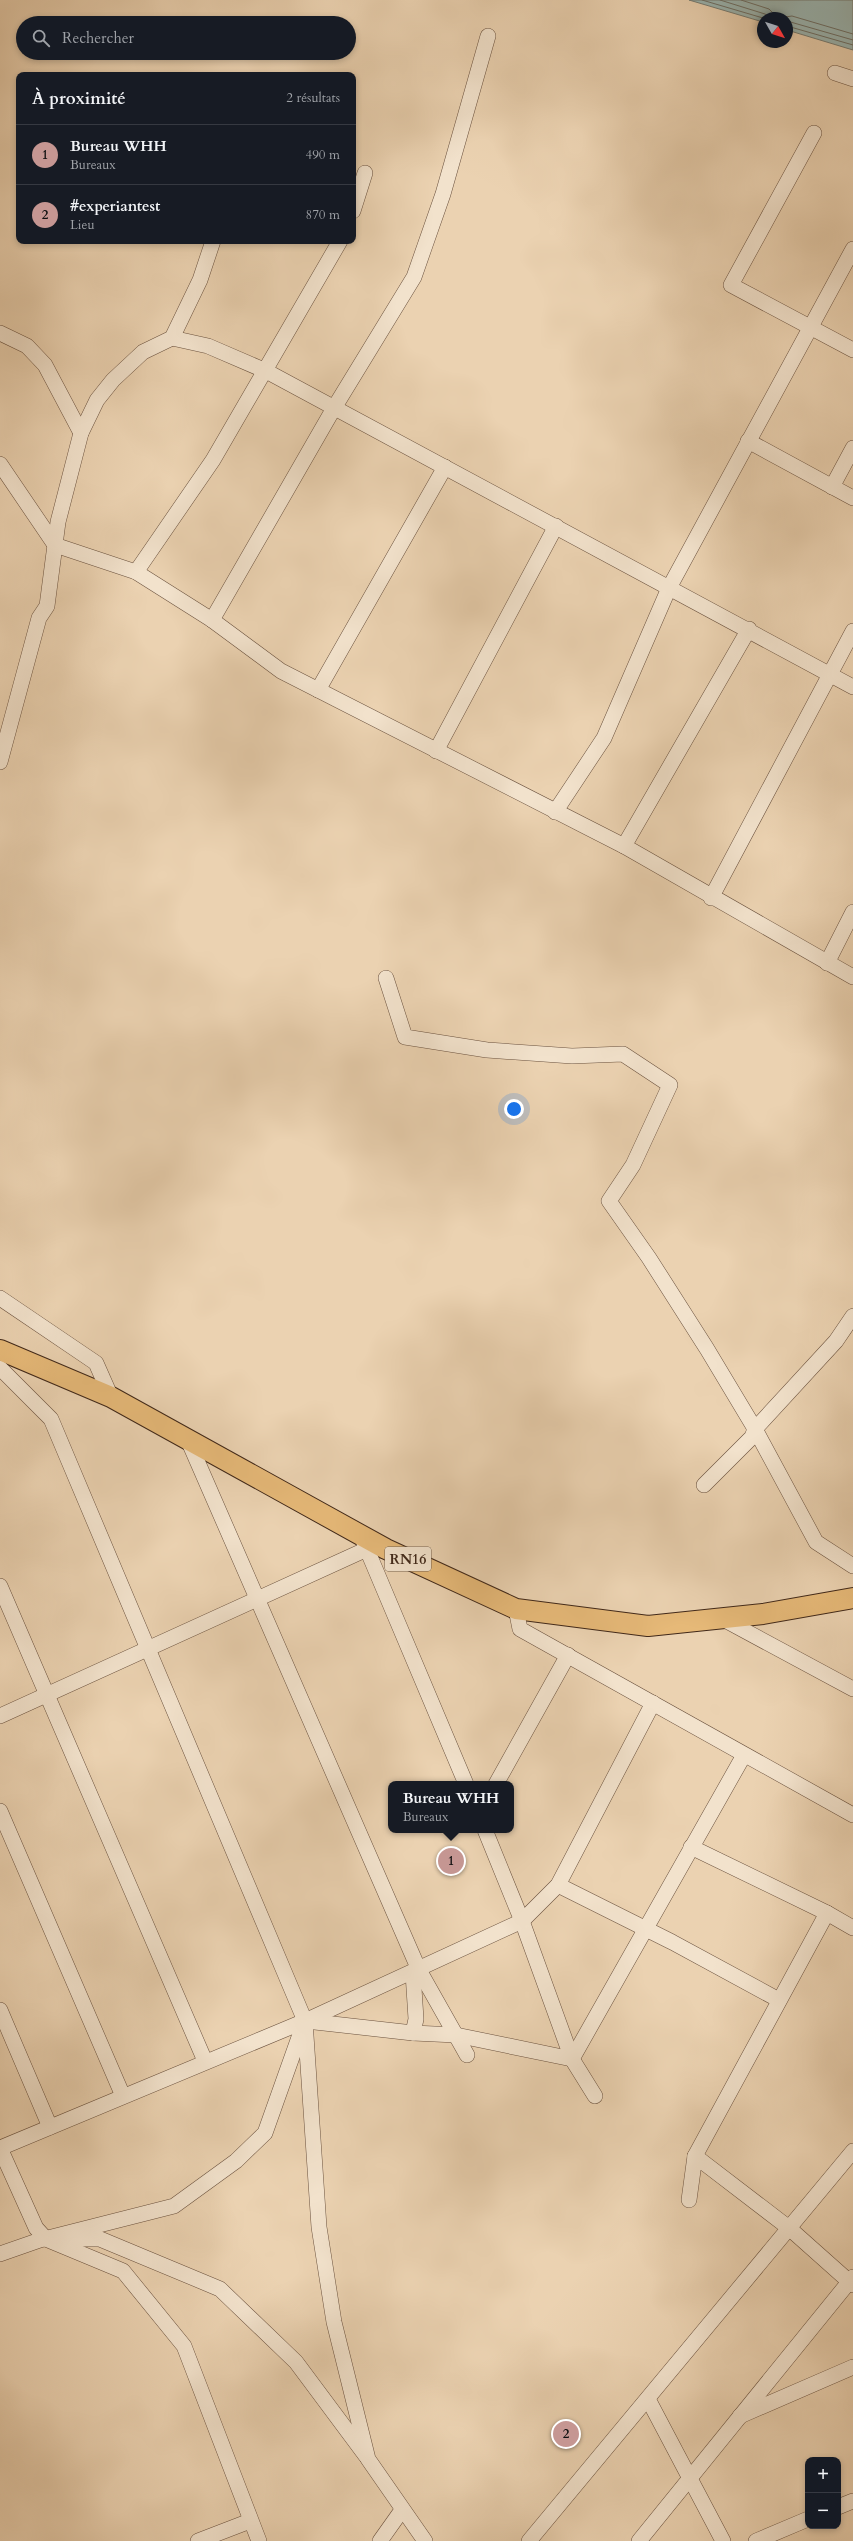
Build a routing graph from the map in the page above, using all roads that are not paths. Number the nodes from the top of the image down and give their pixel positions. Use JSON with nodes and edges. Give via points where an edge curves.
{"nodes":[{"id":1,"x":488,"y":36,"type":"dead end"},
{"id":2,"x":835,"y":73,"type":"dead end"},
{"id":3,"x":853,"y":79,"type":"edge"},
{"id":4,"x":814,"y":133,"type":"dead end"},
{"id":5,"x":365,"y":173,"type":"dead end"},
{"id":6,"x":356,"y":202,"type":"edge"},
{"id":7,"x":212,"y":244,"type":"edge"},
{"id":8,"x":338,"y":244,"type":"edge"},
{"id":9,"x":853,"y":249,"type":"edge"},
{"id":10,"x":811,"y":326,"type":"junction"},
{"id":11,"x":0,"y":334,"type":"edge"},
{"id":12,"x":172,"y":338,"type":"junction"},
{"id":13,"x":853,"y":350,"type":"edge"},
{"id":14,"x":266,"y":371,"type":"junction"},
{"id":15,"x":334,"y":408,"type":"junction"},
{"id":16,"x":82,"y":433,"type":"junction"},
{"id":17,"x":748,"y":441,"type":"junction"},
{"id":18,"x":853,"y":448,"type":"edge"},
{"id":19,"x":0,"y":464,"type":"edge"},
{"id":20,"x":446,"y":467,"type":"junction"},
{"id":21,"x":832,"y":487,"type":"junction"},
{"id":22,"x":853,"y":498,"type":"edge"},
{"id":23,"x":556,"y":526,"type":"junction"},
{"id":24,"x":55,"y":545,"type":"junction"},
{"id":25,"x":136,"y":572,"type":"junction"},
{"id":26,"x":669,"y":588,"type":"junction"},
{"id":27,"x":212,"y":620,"type":"junction"},
{"id":28,"x":749,"y":629,"type":"junction"},
{"id":29,"x":853,"y":631,"type":"edge"},
{"id":30,"x":830,"y":675,"type":"junction"},
{"id":31,"x":853,"y":687,"type":"edge"},
{"id":32,"x":318,"y":690,"type":"junction"},
{"id":33,"x":436,"y":751,"type":"junction"},
{"id":34,"x":0,"y":762,"type":"edge"},
{"id":35,"x":555,"y":812,"type":"junction"},
{"id":36,"x":624,"y":846,"type":"junction"},
{"id":37,"x":711,"y":898,"type":"junction"},
{"id":38,"x":853,"y":912,"type":"edge"},
{"id":39,"x":827,"y":963,"type":"junction"},
{"id":40,"x":853,"y":977,"type":"edge"},
{"id":41,"x":386,"y":978,"type":"dead end"},
{"id":42,"x":0,"y":1298,"type":"edge"},
{"id":43,"x":853,"y":1316,"type":"edge"},
{"id":44,"x":0,"y":1350,"type":"edge"},
{"id":45,"x":0,"y":1368,"type":"edge"},
{"id":46,"x":111,"y":1398,"type":"junction"},
{"id":47,"x":754,"y":1429,"type":"junction"},
{"id":48,"x":188,"y":1440,"type":"junction"},
{"id":49,"x":704,"y":1485,"type":"dead end"},
{"id":50,"x":364,"y":1542,"type":"junction"},
{"id":51,"x":853,"y":1566,"type":"edge"},
{"id":52,"x":0,"y":1586,"type":"edge"},
{"id":53,"x":258,"y":1598,"type":"junction"},
{"id":54,"x":853,"y":1598,"type":"edge"},
{"id":55,"x":516,"y":1609,"type":"junction"},
{"id":56,"x":723,"y":1619,"type":"junction"},
{"id":57,"x":147,"y":1649,"type":"junction"},
{"id":58,"x":568,"y":1655,"type":"junction"},
{"id":59,"x":853,"y":1689,"type":"edge"},
{"id":60,"x":46,"y":1695,"type":"junction"},
{"id":61,"x":653,"y":1703,"type":"junction"},
{"id":62,"x":0,"y":1716,"type":"edge"},
{"id":63,"x":744,"y":1755,"type":"junction"},
{"id":64,"x":465,"y":1781,"type":"edge"},
{"id":65,"x":498,"y":1781,"type":"edge"},
{"id":66,"x":0,"y":1811,"type":"edge"},
{"id":67,"x":853,"y":1815,"type":"edge"},
{"id":68,"x":486,"y":1833,"type":"edge"},
{"id":69,"x":691,"y":1847,"type":"junction"},
{"id":70,"x":558,"y":1885,"type":"junction"},
{"id":71,"x":827,"y":1913,"type":"junction"},
{"id":72,"x":522,"y":1921,"type":"junction"},
{"id":73,"x":853,"y":1928,"type":"edge"},
{"id":74,"x":644,"y":1929,"type":"junction"},
{"id":75,"x":416,"y":1972,"type":"junction"},
{"id":76,"x":779,"y":2000,"type":"junction"},
{"id":77,"x":0,"y":2010,"type":"edge"},
{"id":78,"x":305,"y":2021,"type":"junction"},
{"id":79,"x":413,"y":2033,"type":"junction"},
{"id":80,"x":456,"y":2035,"type":"junction"},
{"id":81,"x":467,"y":2055,"type":"dead end"},
{"id":82,"x":572,"y":2059,"type":"junction"},
{"id":83,"x":205,"y":2061,"type":"junction"},
{"id":84,"x":123,"y":2096,"type":"junction"},
{"id":85,"x":595,"y":2096,"type":"dead end"},
{"id":86,"x":50,"y":2127,"type":"junction"},
{"id":87,"x":0,"y":2148,"type":"edge"},
{"id":88,"x":853,"y":2151,"type":"edge"},
{"id":89,"x":695,"y":2156,"type":"junction"},
{"id":90,"x":689,"y":2200,"type":"dead end"},
{"id":91,"x":789,"y":2228,"type":"junction"},
{"id":92,"x":46,"y":2239,"type":"junction"},
{"id":93,"x":0,"y":2254,"type":"edge"},
{"id":94,"x":852,"y":2281,"type":"edge"},
{"id":95,"x":853,"y":2367,"type":"edge"},
{"id":96,"x":648,"y":2399,"type":"junction"},
{"id":97,"x":737,"y":2418,"type":"junction"},
{"id":98,"x":368,"y":2459,"type":"junction"},
{"id":99,"x":690,"y":2477,"type":"junction"},
{"id":100,"x":853,"y":2500,"type":"edge"},
{"id":101,"x":841,"y":2506,"type":"edge"},
{"id":102,"x":402,"y":2510,"type":"junction"},
{"id":103,"x":805,"y":2520,"type":"edge"},
{"id":104,"x":250,"y":2521,"type":"junction"},
{"id":105,"x":198,"y":2541,"type":"edge"},
{"id":106,"x":259,"y":2541,"type":"edge"},
{"id":107,"x":380,"y":2541,"type":"edge"},
{"id":108,"x":426,"y":2541,"type":"edge"},
{"id":109,"x":529,"y":2541,"type":"edge"},
{"id":110,"x":639,"y":2541,"type":"edge"},
{"id":111,"x":723,"y":2541,"type":"edge"},
{"id":112,"x":756,"y":2541,"type":"edge"}],
"edges":[{"from":1,"to":15,"type":"street","via":[[443,194],[414,277]]},
{"from":2,"to":3,"type":"street"},
{"from":4,"to":10,"type":"street","via":[[731,285]]},
{"from":5,"to":6,"type":"street"},
{"from":7,"to":12,"type":"street","via":[[200,280]]},
{"from":8,"to":14,"type":"street"},
{"from":9,"to":10,"type":"street"},
{"from":10,"to":13,"type":"street"},
{"from":10,"to":17,"type":"street"},
{"from":11,"to":16,"type":"street","via":[[27,346],[45,365]]},
{"from":12,"to":14,"type":"street","via":[[208,346]]},
{"from":12,"to":16,"type":"street","via":[[142,352],[113,380],[97,400]]},
{"from":14,"to":15,"type":"street"},
{"from":14,"to":25,"type":"street","via":[[213,460]]},
{"from":15,"to":20,"type":"street"},
{"from":15,"to":27,"type":"street"},
{"from":16,"to":24,"type":"street","via":[[67,482]]},
{"from":17,"to":21,"type":"street"},
{"from":17,"to":26,"type":"street"},
{"from":18,"to":21,"type":"street"},
{"from":19,"to":24,"type":"street"},
{"from":20,"to":23,"type":"street"},
{"from":20,"to":32,"type":"street"},
{"from":21,"to":22,"type":"street"},
{"from":23,"to":26,"type":"street"},
{"from":23,"to":33,"type":"street"},
{"from":24,"to":25,"type":"street"},
{"from":24,"to":34,"type":"street","via":[[47,606],[39,618]]},
{"from":25,"to":27,"type":"street"},
{"from":26,"to":28,"type":"street"},
{"from":26,"to":35,"type":"street","via":[[604,738]]},
{"from":27,"to":32,"type":"street","via":[[281,671]]},
{"from":28,"to":30,"type":"street"},
{"from":28,"to":36,"type":"street"},
{"from":29,"to":30,"type":"street"},
{"from":30,"to":31,"type":"street"},
{"from":30,"to":37,"type":"street"},
{"from":32,"to":33,"type":"street"},
{"from":33,"to":35,"type":"street"},
{"from":35,"to":36,"type":"street"},
{"from":36,"to":37,"type":"street"},
{"from":37,"to":39,"type":"street"},
{"from":38,"to":39,"type":"street"},
{"from":39,"to":40,"type":"street"},
{"from":41,"to":47,"type":"street","via":[[406,1037],[487,1050],[572,1056],[623,1054],[670,1085],[633,1165],[609,1201],[679,1304]]},
{"from":42,"to":46,"type":"street","via":[[96,1363]]},
{"from":43,"to":47,"type":"street","via":[[836,1341]]},
{"from":44,"to":46,"type":"main road","number":"RN16"},
{"from":45,"to":57,"type":"street","via":[[51,1419]]},
{"from":46,"to":48,"type":"main road","number":"RN16"},
{"from":47,"to":49,"type":"street","via":[[752,1437]]},
{"from":47,"to":51,"type":"street","via":[[816,1542]]},
{"from":48,"to":50,"type":"main road","number":"RN16"},
{"from":48,"to":53,"type":"street"},
{"from":50,"to":53,"type":"street"},
{"from":50,"to":55,"type":"main road","number":"RN16","via":[[386,1549]]},
{"from":50,"to":64,"type":"street"},
{"from":52,"to":60,"type":"street"},
{"from":53,"to":57,"type":"street"},
{"from":53,"to":75,"type":"street"},
{"from":54,"to":56,"type":"main road","number":"RN16"},
{"from":55,"to":56,"type":"main road","number":"RN16","via":[[648,1626]]},
{"from":55,"to":58,"type":"street","via":[[520,1629]]},
{"from":56,"to":59,"type":"street"},
{"from":57,"to":60,"type":"street"},
{"from":57,"to":78,"type":"street"},
{"from":58,"to":61,"type":"street"},
{"from":58,"to":65,"type":"street"},
{"from":60,"to":62,"type":"street"},
{"from":60,"to":83,"type":"street"},
{"from":61,"to":63,"type":"street"},
{"from":61,"to":70,"type":"street"},
{"from":63,"to":67,"type":"street"},
{"from":63,"to":69,"type":"street"},
{"from":66,"to":84,"type":"street"},
{"from":68,"to":72,"type":"street"},
{"from":69,"to":71,"type":"street"},
{"from":69,"to":74,"type":"street"},
{"from":70,"to":72,"type":"street"},
{"from":70,"to":74,"type":"street"},
{"from":71,"to":73,"type":"street"},
{"from":71,"to":76,"type":"street"},
{"from":72,"to":75,"type":"street"},
{"from":72,"to":82,"type":"street"},
{"from":74,"to":76,"type":"street"},
{"from":74,"to":82,"type":"street"},
{"from":75,"to":78,"type":"street"},
{"from":75,"to":79,"type":"street","via":[[416,2019]]},
{"from":75,"to":80,"type":"street"},
{"from":76,"to":89,"type":"street"},
{"from":77,"to":86,"type":"street"},
{"from":78,"to":79,"type":"street"},
{"from":78,"to":83,"type":"street"},
{"from":78,"to":92,"type":"street","via":[[265,2134],[236,2161],[174,2206]]},
{"from":78,"to":98,"type":"street","via":[[319,2227],[334,2322]]},
{"from":79,"to":80,"type":"street"},
{"from":80,"to":81,"type":"street"},
{"from":80,"to":82,"type":"street"},
{"from":82,"to":85,"type":"street"},
{"from":83,"to":84,"type":"street"},
{"from":84,"to":86,"type":"street"},
{"from":86,"to":87,"type":"street"},
{"from":87,"to":92,"type":"street","via":[[36,2228]]},
{"from":88,"to":91,"type":"street"},
{"from":89,"to":90,"type":"street"},
{"from":89,"to":91,"type":"street"},
{"from":91,"to":94,"type":"street"},
{"from":91,"to":96,"type":"street"},
{"from":92,"to":93,"type":"street"},
{"from":92,"to":98,"type":"street","via":[[100,2239],[220,2290],[296,2362]]},
{"from":92,"to":104,"type":"street","via":[[123,2271],[184,2346]]},
{"from":94,"to":97,"type":"street"},
{"from":95,"to":97,"type":"street"},
{"from":96,"to":99,"type":"street"},
{"from":96,"to":109,"type":"street"},
{"from":97,"to":99,"type":"street"},
{"from":98,"to":102,"type":"street"},
{"from":99,"to":110,"type":"street"},
{"from":99,"to":111,"type":"street"},
{"from":100,"to":101,"type":"street"},
{"from":102,"to":107,"type":"street"},
{"from":102,"to":108,"type":"street"},
{"from":103,"to":112,"type":"street"},
{"from":104,"to":105,"type":"street"},
{"from":104,"to":106,"type":"street"}]}
